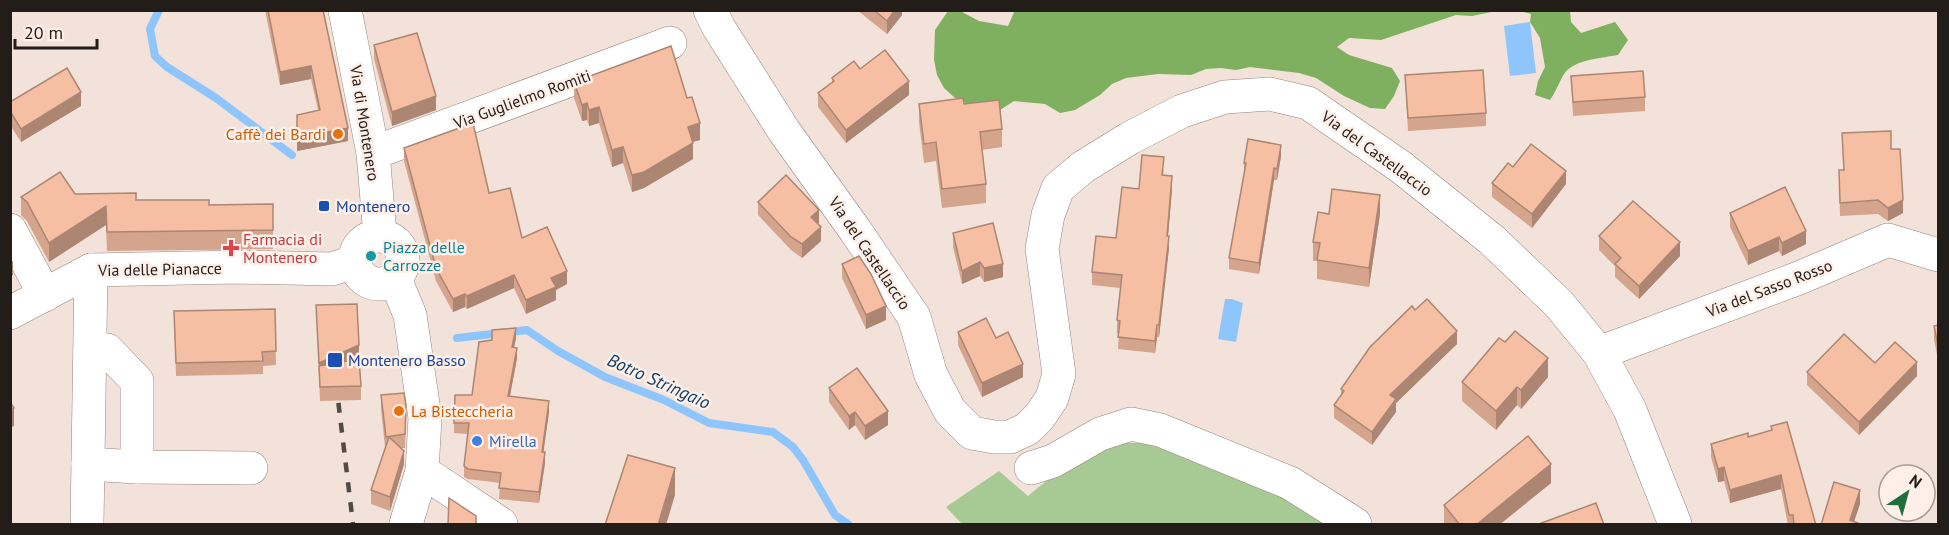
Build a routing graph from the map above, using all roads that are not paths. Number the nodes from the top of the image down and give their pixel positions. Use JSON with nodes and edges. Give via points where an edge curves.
{"nodes":[{"id":1,"x":345,"y":10,"type":"edge"},
{"id":2,"x":710,"y":10,"type":"edge"},
{"id":3,"x":670,"y":43,"type":"dead end"},
{"id":4,"x":373,"y":153,"type":"junction"},
{"id":5,"x":10,"y":230,"type":"edge"},
{"id":6,"x":380,"y":235,"type":"junction"},
{"id":7,"x":1938,"y":255,"type":"edge"},
{"id":8,"x":354,"y":262,"type":"junction"},
{"id":9,"x":91,"y":270,"type":"junction"},
{"id":10,"x":395,"y":279,"type":"junction"},
{"id":11,"x":45,"y":295,"type":"junction"},
{"id":12,"x":10,"y":313,"type":"edge"},
{"id":13,"x":90,"y":350,"type":"junction"},
{"id":14,"x":1599,"y":353,"type":"junction"},
{"id":15,"x":1010,"y":436,"type":"junction"},
{"id":16,"x":88,"y":464,"type":"junction"},
{"id":17,"x":137,"y":467,"type":"junction"},
{"id":18,"x":251,"y":468,"type":"dead end"},
{"id":19,"x":422,"y":471,"type":"junction"},
{"id":20,"x":87,"y":525,"type":"edge"},
{"id":21,"x":406,"y":525,"type":"edge"},
{"id":22,"x":501,"y":525,"type":"edge"},
{"id":23,"x":1355,"y":525,"type":"edge"},
{"id":24,"x":1675,"y":525,"type":"edge"}],
"edges":[{"from":1,"to":4,"type":"street","name":"Via di Montenero"},
{"from":2,"to":15,"type":"street","name":"Via del Castellaccio","via":[[784,131],[914,317],[931,375],[950,411],[972,433]]},
{"from":3,"to":4,"type":"street","name":"Via Guglielmo Romiti"},
{"from":4,"to":6,"type":"street","name":"Via di Montenero"},
{"from":5,"to":11,"type":"street"},
{"from":6,"to":8,"type":"street","via":[[362,243]]},
{"from":6,"to":10,"type":"street","via":[[394,240],[403,252],[403,267]]},
{"from":7,"to":14,"type":"street","name":"Via del Sasso Rosso","via":[[1888,240]]},
{"from":8,"to":9,"type":"street","name":"Via delle Pianacce","via":[[332,269]]},
{"from":8,"to":10,"type":"street","via":[[369,283],[383,285]]},
{"from":9,"to":11,"type":"street","name":"Via delle Pianacce"},
{"from":9,"to":13,"type":"street"},
{"from":10,"to":19,"type":"street","via":[[410,315],[421,387],[425,418]]},
{"from":11,"to":12,"type":"street","name":"Via delle Pianacce"},
{"from":13,"to":16,"type":"street"},
{"from":13,"to":17,"type":"street","via":[[107,350],[137,381]]},
{"from":14,"to":15,"type":"street","name":"Via del Castellaccio","via":[[1559,304],[1492,240],[1354,134],[1308,103],[1270,94],[1225,97],[1182,111],[1130,138],[1058,188],[1042,249],[1059,374],[1052,398],[1040,416],[1027,429]]},
{"from":14,"to":24,"type":"street","name":"Via del Castellaccio","via":[[1630,410]]},
{"from":15,"to":23,"type":"street","via":[[1035,475],[1100,434],[1131,424],[1160,430],[1290,483]]},
{"from":16,"to":17,"type":"street"},
{"from":16,"to":20,"type":"street"},
{"from":17,"to":18,"type":"street"},
{"from":19,"to":21,"type":"street"},
{"from":19,"to":22,"type":"street"}]}
